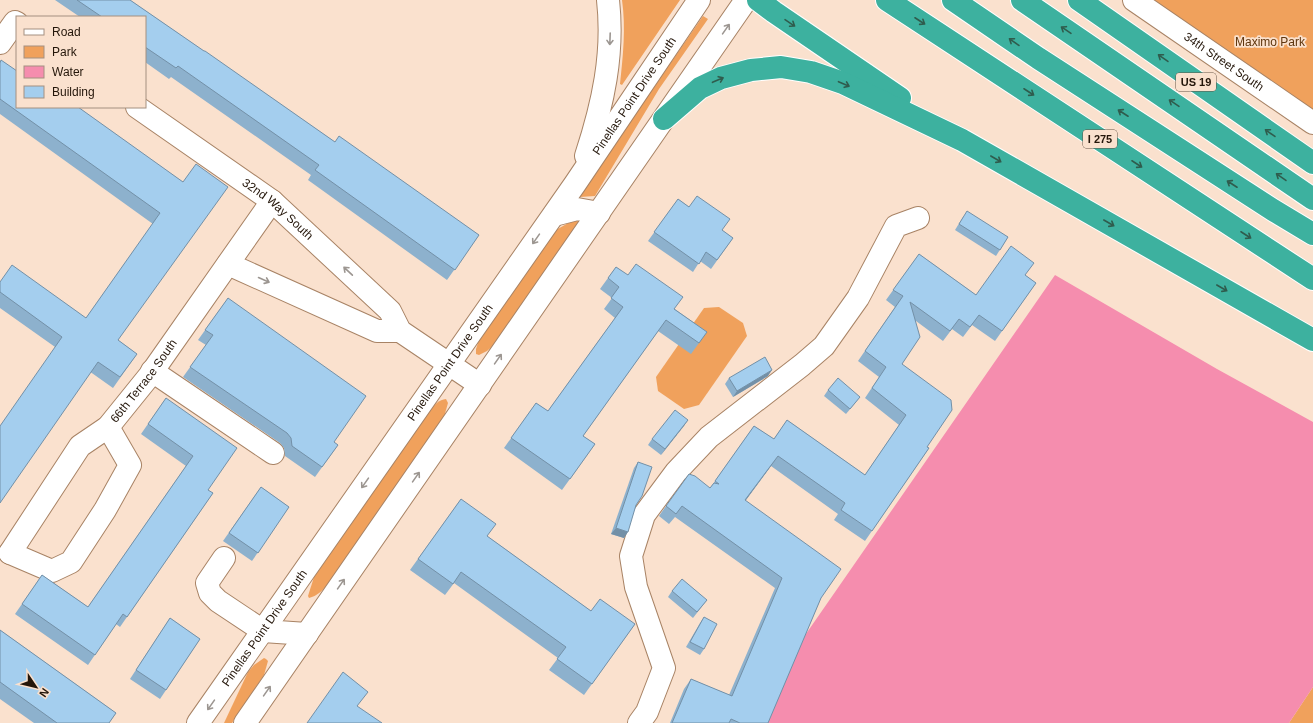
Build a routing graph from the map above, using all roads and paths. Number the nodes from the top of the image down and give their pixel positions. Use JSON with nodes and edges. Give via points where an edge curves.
{"nodes":[{"id":1,"x":608,"y":0,"type":"edge"},
{"id":2,"x":699,"y":0,"type":"edge"},
{"id":3,"x":746,"y":0,"type":"edge"},
{"id":4,"x":758,"y":0,"type":"edge"},
{"id":5,"x":887,"y":0,"type":"edge"},
{"id":6,"x":953,"y":0,"type":"edge"},
{"id":7,"x":1022,"y":0,"type":"edge"},
{"id":8,"x":1079,"y":0,"type":"edge"},
{"id":9,"x":1134,"y":0,"type":"edge"},
{"id":10,"x":16,"y":22,"type":"edge"},
{"id":11,"x":0,"y":43,"type":"edge"},
{"id":12,"x":138,"y":108,"type":"edge"},
{"id":13,"x":664,"y":119,"type":"junction"},
{"id":14,"x":1313,"y":122,"type":"edge"},
{"id":15,"x":962,"y":140,"type":"junction"},
{"id":16,"x":1313,"y":163,"type":"edge"},
{"id":17,"x":575,"y":184,"type":"junction"},
{"id":18,"x":1313,"y":199,"type":"edge"},
{"id":19,"x":272,"y":201,"type":"junction"},
{"id":20,"x":599,"y":213,"type":"junction"},
{"id":21,"x":554,"y":215,"type":"junction"},
{"id":22,"x":918,"y":218,"type":"dead end"},
{"id":23,"x":1313,"y":234,"type":"edge"},
{"id":24,"x":228,"y":264,"type":"junction"},
{"id":25,"x":1313,"y":279,"type":"edge"},
{"id":26,"x":368,"y":291,"type":"junction"},
{"id":27,"x":350,"y":319,"type":"junction"},
{"id":28,"x":400,"y":331,"type":"junction"},
{"id":29,"x":1313,"y":340,"type":"edge"},
{"id":30,"x":449,"y":364,"type":"junction"},
{"id":31,"x":152,"y":371,"type":"junction"},
{"id":32,"x":480,"y":384,"type":"junction"},
{"id":33,"x":108,"y":426,"type":"junction"},
{"id":34,"x":272,"y":453,"type":"dead end"},
{"id":35,"x":5,"y":555,"type":"edge"},
{"id":36,"x":224,"y":558,"type":"dead end"},
{"id":37,"x":263,"y":631,"type":"junction"},
{"id":38,"x":307,"y":634,"type":"junction"},
{"id":39,"x":198,"y":723,"type":"edge"},
{"id":40,"x":245,"y":723,"type":"edge"},
{"id":41,"x":639,"y":723,"type":"edge"}],
"edges":[{"from":1,"to":17,"type":"street","one_way":true,"via":[[610,35],[604,90],[586,158]]},
{"from":2,"to":17,"type":"street","name":"Pinellas Point Drive South"},
{"from":13,"to":3,"type":"street","one_way":true},
{"from":4,"to":15,"type":"highway","one_way":true},
{"from":5,"to":25,"type":"highway","number":"I 275","one_way":true},
{"from":23,"to":6,"type":"highway","number":"I 275","one_way":true,"via":[[1044,62]]},
{"from":18,"to":7,"type":"highway","one_way":true},
{"from":16,"to":8,"type":"highway","number":"US 19","one_way":true},
{"from":9,"to":14,"type":"street","name":"34th Street South"},
{"from":10,"to":11,"type":"street"},
{"from":12,"to":19,"type":"street","name":"32nd Way South"},
{"from":13,"to":15,"type":"highway","one_way":true,"via":[[700,88],[720,78],[751,70],[781,68],[811,72],[843,83]]},
{"from":13,"to":20,"type":"street"},
{"from":15,"to":29,"type":"highway","one_way":true},
{"from":17,"to":21,"type":"street","name":"Pinellas Point Drive South"},
{"from":19,"to":24,"type":"street","name":"66th Terrace South"},
{"from":26,"to":19,"type":"street","name":"32nd Way South","one_way":true},
{"from":20,"to":21,"type":"street","via":[[577,209]]},
{"from":32,"to":20,"type":"street","one_way":true},
{"from":21,"to":30,"type":"street","name":"Pinellas Point Drive South","one_way":true},
{"from":22,"to":41,"type":"street","via":[[896,226],[858,298],[824,346],[709,437],[676,472],[644,515],[631,556],[636,587],[664,668],[647,712]]},
{"from":24,"to":27,"type":"street","one_way":true},
{"from":24,"to":31,"type":"street","name":"66th Terrace South"},
{"from":26,"to":27,"type":"street"},
{"from":26,"to":28,"type":"street","name":"32nd Way South","via":[[390,311]]},
{"from":27,"to":28,"type":"street","via":[[377,331]]},
{"from":28,"to":30,"type":"street","name":"32nd Way South"},
{"from":30,"to":32,"type":"street","name":"32nd Way South"},
{"from":30,"to":37,"type":"street","name":"Pinellas Point Drive South","one_way":true},
{"from":31,"to":33,"type":"street","name":"66th Terrace South"},
{"from":31,"to":34,"type":"street"},
{"from":38,"to":32,"type":"street","one_way":true},
{"from":33,"to":35,"type":"street","name":"66th Terrace South","via":[[80,446]]},
{"from":33,"to":35,"type":"street","via":[[130,465],[71,562],[52,571]]},
{"from":36,"to":37,"type":"street","via":[[207,583],[210,593]]},
{"from":37,"to":38,"type":"street"},
{"from":37,"to":39,"type":"street","name":"Pinellas Point Drive South","one_way":true},
{"from":40,"to":38,"type":"street","one_way":true}]}
